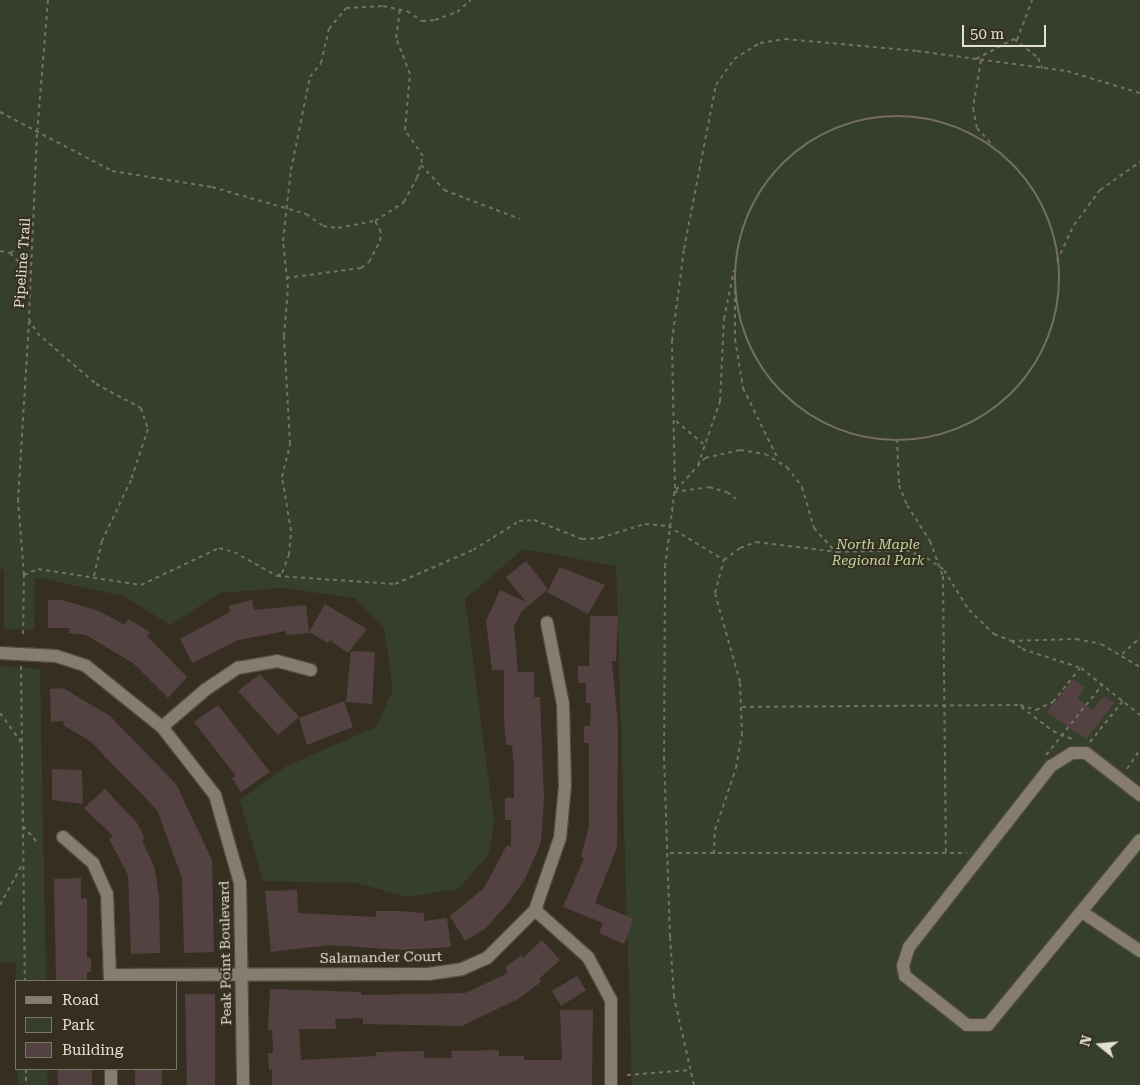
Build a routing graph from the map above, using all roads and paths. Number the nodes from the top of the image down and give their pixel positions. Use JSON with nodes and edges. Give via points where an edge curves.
{"nodes":[{"id":1,"x":48,"y":0,"type":"edge"},
{"id":2,"x":375,"y":0,"type":"edge"},
{"id":3,"x":471,"y":0,"type":"edge"},
{"id":4,"x":1032,"y":0,"type":"edge"},
{"id":5,"x":373,"y":4,"type":"junction"},
{"id":6,"x":400,"y":9,"type":"junction"},
{"id":7,"x":1017,"y":41,"type":"junction"},
{"id":8,"x":976,"y":59,"type":"junction"},
{"id":9,"x":981,"y":60,"type":"junction"},
{"id":10,"x":1043,"y":68,"type":"junction"},
{"id":11,"x":1140,"y":92,"type":"edge"},
{"id":12,"x":0,"y":112,"type":"edge"},
{"id":13,"x":37,"y":134,"type":"junction"},
{"id":14,"x":995,"y":148,"type":"junction"},
{"id":15,"x":1140,"y":162,"type":"edge"},
{"id":16,"x":421,"y":165,"type":"junction"},
{"id":17,"x":286,"y":207,"type":"junction"},
{"id":18,"x":520,"y":219,"type":"dead end"},
{"id":19,"x":375,"y":221,"type":"junction"},
{"id":20,"x":33,"y":240,"type":"junction"},
{"id":21,"x":0,"y":252,"type":"edge"},
{"id":22,"x":10,"y":253,"type":"junction"},
{"id":23,"x":1057,"y":262,"type":"junction"},
{"id":24,"x":735,"y":268,"type":"junction"},
{"id":25,"x":29,"y":274,"type":"junction"},
{"id":26,"x":286,"y":278,"type":"junction"},
{"id":27,"x":29,"y":318,"type":"junction"},
{"id":28,"x":676,"y":421,"type":"junction"},
{"id":29,"x":897,"y":439,"type":"junction"},
{"id":30,"x":705,"y":445,"type":"junction"},
{"id":31,"x":779,"y":461,"type":"junction"},
{"id":32,"x":698,"y":465,"type":"junction"},
{"id":33,"x":674,"y":492,"type":"junction"},
{"id":34,"x":736,"y":499,"type":"dead end"},
{"id":35,"x":668,"y":526,"type":"junction"},
{"id":36,"x":837,"y":552,"type":"junction"},
{"id":37,"x":724,"y":560,"type":"junction"},
{"id":38,"x":938,"y":566,"type":"junction"},
{"id":39,"x":24,"y":575,"type":"junction"},
{"id":40,"x":277,"y":576,"type":"junction"},
{"id":41,"x":93,"y":579,"type":"junction"},
{"id":42,"x":546,"y":623,"type":"dead end"},
{"id":43,"x":23,"y":634,"type":"dead end"},
{"id":44,"x":1140,"y":638,"type":"edge"},
{"id":45,"x":1011,"y":641,"type":"junction"},
{"id":46,"x":0,"y":654,"type":"edge"},
{"id":47,"x":1122,"y":654,"type":"junction"},
{"id":48,"x":21,"y":666,"type":"dead end"},
{"id":49,"x":1140,"y":666,"type":"edge"},
{"id":50,"x":1080,"y":668,"type":"junction"},
{"id":51,"x":311,"y":670,"type":"dead end"},
{"id":52,"x":1123,"y":702,"type":"junction"},
{"id":53,"x":1020,"y":706,"type":"junction"},
{"id":54,"x":742,"y":707,"type":"junction"},
{"id":55,"x":944,"y":707,"type":"junction"},
{"id":56,"x":0,"y":713,"type":"edge"},
{"id":57,"x":1140,"y":715,"type":"edge"},
{"id":58,"x":162,"y":727,"type":"junction"},
{"id":59,"x":22,"y":743,"type":"junction"},
{"id":60,"x":1079,"y":743,"type":"dead end"},
{"id":61,"x":1085,"y":744,"type":"dead end"},
{"id":62,"x":1140,"y":750,"type":"edge"},
{"id":63,"x":1128,"y":770,"type":"dead end"},
{"id":64,"x":1140,"y":795,"type":"edge"},
{"id":65,"x":23,"y":826,"type":"junction"},
{"id":66,"x":63,"y":837,"type":"dead end"},
{"id":67,"x":1140,"y":840,"type":"edge"},
{"id":68,"x":38,"y":843,"type":"dead end"},
{"id":69,"x":670,"y":853,"type":"junction"},
{"id":70,"x":946,"y":853,"type":"junction"},
{"id":71,"x":971,"y":853,"type":"dead end"},
{"id":72,"x":714,"y":854,"type":"junction"},
{"id":73,"x":23,"y":863,"type":"junction"},
{"id":74,"x":0,"y":905,"type":"edge"},
{"id":75,"x":534,"y":910,"type":"junction"},
{"id":76,"x":1082,"y":912,"type":"junction"},
{"id":77,"x":1140,"y":951,"type":"edge"},
{"id":78,"x":242,"y":973,"type":"junction"},
{"id":79,"x":110,"y":978,"type":"edge"},
{"id":80,"x":25,"y":980,"type":"edge"},
{"id":81,"x":26,"y":1070,"type":"edge"},
{"id":82,"x":111,"y":1070,"type":"edge"},
{"id":83,"x":691,"y":1070,"type":"junction"},
{"id":84,"x":628,"y":1075,"type":"dead end"},
{"id":85,"x":26,"y":1085,"type":"edge"},
{"id":86,"x":111,"y":1085,"type":"edge"},
{"id":87,"x":243,"y":1085,"type":"edge"},
{"id":88,"x":611,"y":1085,"type":"edge"},
{"id":89,"x":694,"y":1085,"type":"edge"}],
"edges":[{"from":1,"to":13,"type":"path","name":"Pipeline Trail"},
{"from":2,"to":5,"type":"path"},
{"from":3,"to":6,"type":"path","via":[[456,12],[435,20],[422,21]]},
{"from":4,"to":7,"type":"path"},
{"from":5,"to":6,"type":"path"},
{"from":5,"to":17,"type":"path","via":[[346,8],[329,29],[321,63],[310,77]]},
{"from":6,"to":16,"type":"path","via":[[396,38],[410,74],[405,130],[423,156]]},
{"from":7,"to":8,"type":"path","via":[[1007,41]]},
{"from":7,"to":10,"type":"path","via":[[1038,58]]},
{"from":8,"to":9,"type":"path"},
{"from":8,"to":28,"type":"path","via":[[785,39],[760,43],[734,59],[716,85],[684,249],[672,341]]},
{"from":9,"to":10,"type":"path"},
{"from":9,"to":14,"type":"path","via":[[973,108],[977,128]]},
{"from":10,"to":11,"type":"path"},
{"from":12,"to":13,"type":"path"},
{"from":13,"to":17,"type":"path","via":[[112,171],[212,188]]},
{"from":13,"to":20,"type":"path","name":"Pipeline Trail"},
{"from":14,"to":23,"type":"path","via":[[1022,174],[1043,207],[1056,244]]},
{"from":14,"to":24,"type":"path","via":[[961,128],[933,120],[885,115],[847,123],[812,139],[782,163],[758,194],[742,230]]},
{"from":15,"to":23,"type":"path","via":[[1100,190],[1074,225]]},
{"from":16,"to":18,"type":"path","via":[[444,190]]},
{"from":16,"to":19,"type":"path","via":[[404,202]]},
{"from":17,"to":19,"type":"path","via":[[306,214],[323,226],[338,228]]},
{"from":17,"to":26,"type":"path","via":[[282,241]]},
{"from":19,"to":26,"type":"path","via":[[381,232],[380,241],[369,262],[361,268]]},
{"from":20,"to":22,"type":"path"},
{"from":20,"to":25,"type":"path","name":"Pipeline Trail"},
{"from":21,"to":22,"type":"path"},
{"from":22,"to":25,"type":"path"},
{"from":23,"to":29,"type":"path","via":[[1059,287],[1051,329],[1032,368],[1004,400],[968,424],[928,438]]},
{"from":24,"to":29,"type":"path","via":[[737,306],[750,347],[773,383],[805,412],[843,431]]},
{"from":24,"to":30,"type":"path","via":[[724,318],[720,401]]},
{"from":24,"to":31,"type":"path","via":[[735,339],[743,388]]},
{"from":25,"to":27,"type":"path","name":"Pipeline Trail"},
{"from":26,"to":40,"type":"path","via":[[284,336],[290,444],[282,477],[291,531],[289,555],[282,573]]},
{"from":27,"to":39,"type":"path","via":[[18,501]]},
{"from":27,"to":41,"type":"path","name":"Pipeline Trail","via":[[37,333],[96,384],[129,400],[146,418],[147,439],[102,542]]},
{"from":28,"to":30,"type":"path"},
{"from":28,"to":33,"type":"path"},
{"from":29,"to":38,"type":"path","via":[[899,484],[907,505],[930,541]]},
{"from":30,"to":32,"type":"path"},
{"from":31,"to":32,"type":"path","via":[[765,454],[740,450],[722,452]]},
{"from":31,"to":36,"type":"path","via":[[802,487],[814,528]]},
{"from":32,"to":33,"type":"path"},
{"from":33,"to":34,"type":"path","via":[[709,487],[727,492]]},
{"from":33,"to":35,"type":"path"},
{"from":35,"to":37,"type":"path"},
{"from":35,"to":40,"type":"path","via":[[645,524],[600,538],[582,539],[534,520],[519,521],[473,550],[394,584]]},
{"from":35,"to":69,"type":"path","via":[[664,760]]},
{"from":36,"to":37,"type":"path","via":[[756,542],[740,548]]},
{"from":36,"to":38,"type":"path","via":[[906,550]]},
{"from":37,"to":54,"type":"path","via":[[714,593],[730,641]]},
{"from":38,"to":45,"type":"path","via":[[982,625]]},
{"from":38,"to":55,"type":"path","via":[[942,576]]},
{"from":39,"to":41,"type":"path","via":[[38,569]]},
{"from":39,"to":43,"type":"path"},
{"from":40,"to":41,"type":"path","via":[[225,548],[141,585]]},
{"from":42,"to":75,"type":"street","name":"Salamander Court","via":[[563,704],[565,786],[560,838]]},
{"from":44,"to":47,"type":"path"},
{"from":45,"to":47,"type":"path","via":[[1076,639]]},
{"from":45,"to":50,"type":"path","via":[[1022,649]]},
{"from":46,"to":58,"type":"street","name":"Peak Point Boulevard","via":[[56,656],[86,666]]},
{"from":47,"to":49,"type":"path"},
{"from":48,"to":59,"type":"path"},
{"from":50,"to":52,"type":"path"},
{"from":50,"to":53,"type":"path","via":[[1044,708]]},
{"from":51,"to":58,"type":"street","via":[[277,661],[238,668],[205,690]]},
{"from":52,"to":57,"type":"path"},
{"from":52,"to":61,"type":"path","via":[[1092,742]]},
{"from":53,"to":55,"type":"path"},
{"from":53,"to":60,"type":"path","via":[[1053,731]]},
{"from":54,"to":55,"type":"path"},
{"from":54,"to":72,"type":"path","via":[[739,751],[714,830]]},
{"from":55,"to":70,"type":"path"},
{"from":56,"to":59,"type":"path"},
{"from":58,"to":78,"type":"street","name":"Peak Point Boulevard","via":[[215,795],[232,847],[240,883]]},
{"from":59,"to":65,"type":"path"},
{"from":62,"to":63,"type":"path"},
{"from":64,"to":76,"type":"street","via":[[1086,753],[1072,753],[1051,766],[909,947],[903,966],[905,976],[967,1025],[982,1028],[994,1020]]},
{"from":65,"to":68,"type":"path"},
{"from":65,"to":73,"type":"path"},
{"from":66,"to":79,"type":"street","via":[[94,863],[107,894]]},
{"from":67,"to":76,"type":"street"},
{"from":69,"to":72,"type":"path"},
{"from":69,"to":83,"type":"path","via":[[674,998]]},
{"from":70,"to":71,"type":"path"},
{"from":70,"to":72,"type":"path"},
{"from":73,"to":74,"type":"path"},
{"from":73,"to":80,"type":"path"},
{"from":75,"to":78,"type":"street","name":"Salamander Court","via":[[487,958],[462,969],[428,974]]},
{"from":75,"to":88,"type":"street","via":[[588,957],[611,1000]]},
{"from":76,"to":77,"type":"street"},
{"from":78,"to":79,"type":"street","name":"Salamander Court"},
{"from":78,"to":87,"type":"street","name":"Peak Point Boulevard"},
{"from":81,"to":85,"type":"path"},
{"from":82,"to":86,"type":"street"},
{"from":83,"to":84,"type":"path"},
{"from":83,"to":89,"type":"path"}]}
